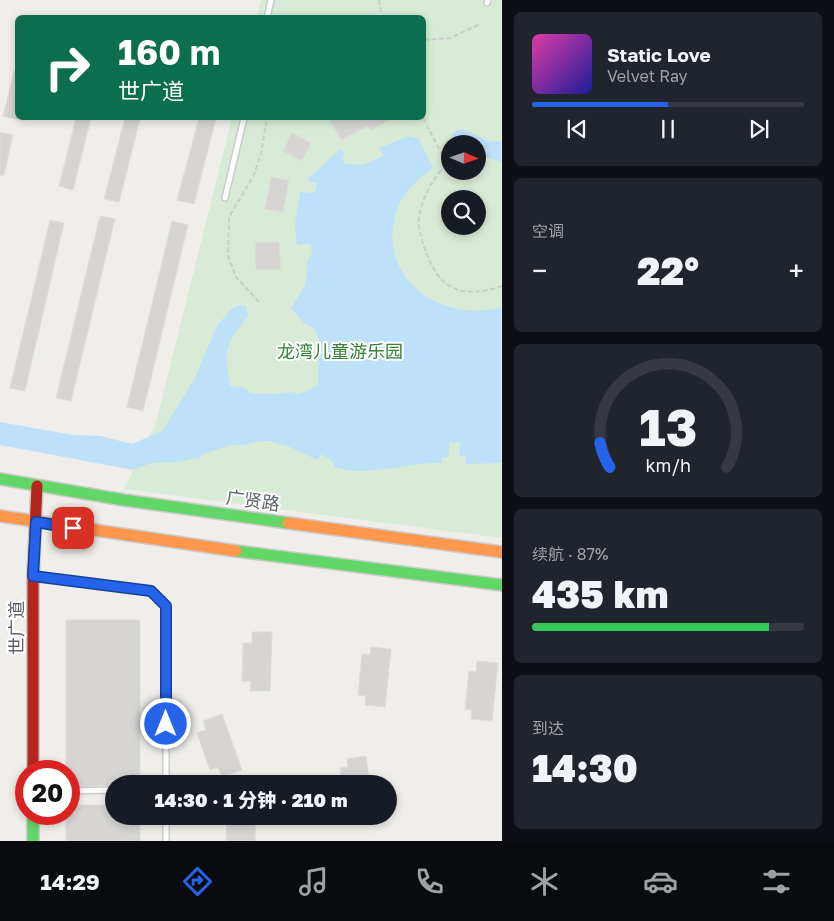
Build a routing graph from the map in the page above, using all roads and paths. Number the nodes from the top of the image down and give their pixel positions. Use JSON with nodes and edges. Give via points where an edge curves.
{"nodes":[{"id":1,"x":271,"y":0,"type":"edge"},
{"id":2,"x":379,"y":0,"type":"edge"},
{"id":3,"x":268,"y":15,"type":"edge"},
{"id":4,"x":382,"y":15,"type":"edge"},
{"id":5,"x":480,"y":24,"type":"dead end"},
{"id":6,"x":426,"y":40,"type":"edge"},
{"id":7,"x":244,"y":120,"type":"edge"},
{"id":8,"x":266,"y":120,"type":"edge"},
{"id":9,"x":424,"y":120,"type":"edge"},
{"id":10,"x":225,"y":198,"type":"dead end"},
{"id":11,"x":502,"y":286,"type":"edge"},
{"id":12,"x":259,"y":302,"type":"dead end"},
{"id":13,"x":0,"y":479,"type":"edge"},
{"id":14,"x":37,"y":486,"type":"junction"},
{"id":15,"x":0,"y":516,"type":"edge"},
{"id":16,"x":36,"y":522,"type":"junction"},
{"id":17,"x":502,"y":552,"type":"edge"},
{"id":18,"x":33,"y":576,"type":"junction"},
{"id":19,"x":502,"y":585,"type":"edge"},
{"id":20,"x":33,"y":760,"type":"edge"},
{"id":21,"x":166,"y":775,"type":"edge"},
{"id":22,"x":105,"y":790,"type":"edge"},
{"id":23,"x":80,"y":791,"type":"edge"},
{"id":24,"x":33,"y":825,"type":"edge"},
{"id":25,"x":166,"y":825,"type":"edge"},
{"id":26,"x":33,"y":841,"type":"edge"},
{"id":27,"x":166,"y":841,"type":"edge"}],
"edges":[{"from":1,"to":3,"type":"lane"},
{"from":2,"to":4,"type":"path"},
{"from":5,"to":6,"type":"path","via":[[450,38]]},
{"from":7,"to":10,"type":"lane"},
{"from":8,"to":12,"type":"path","via":[[254,175],[229,217],[228,256],[236,276]]},
{"from":9,"to":11,"type":"path","via":[[447,164],[435,176],[419,219],[422,243],[432,269],[446,285],[466,292]]},
{"from":13,"to":14,"type":"main road","name":"广贤路"},
{"from":14,"to":16,"type":"main road","name":"世广道"},
{"from":14,"to":17,"type":"main road","name":"广贤路"},
{"from":15,"to":16,"type":"main road"},
{"from":16,"to":18,"type":"main road","name":"世广道"},
{"from":16,"to":19,"type":"main road"},
{"from":18,"to":20,"type":"main road","name":"世广道"},
{"from":18,"to":21,"type":"lane","via":[[151,591],[166,606]]},
{"from":22,"to":23,"type":"lane"},
{"from":24,"to":26,"type":"main road"},
{"from":25,"to":27,"type":"lane"}]}
